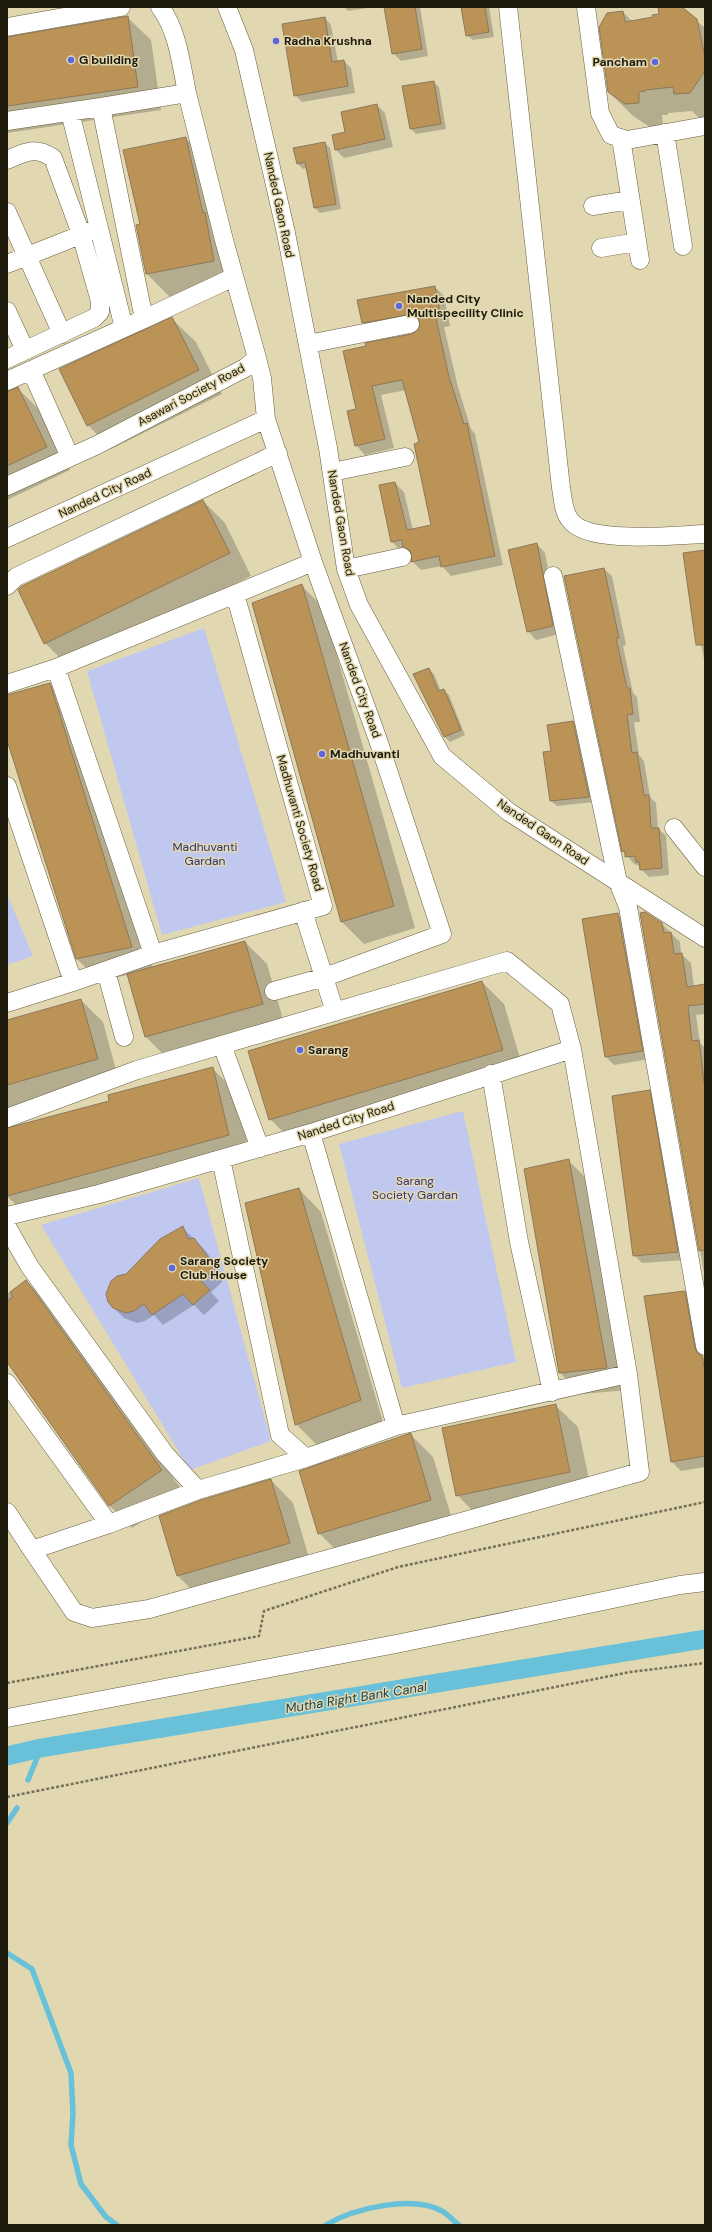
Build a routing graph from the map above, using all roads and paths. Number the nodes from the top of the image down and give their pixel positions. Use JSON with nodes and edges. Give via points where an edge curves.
{"nodes":[{"id":1,"x":121,"y":7,"type":"edge"},
{"id":2,"x":160,"y":7,"type":"edge"},
{"id":3,"x":227,"y":7,"type":"edge"},
{"id":4,"x":508,"y":7,"type":"edge"},
{"id":5,"x":586,"y":7,"type":"edge"},
{"id":6,"x":7,"y":27,"type":"edge"},
{"id":7,"x":187,"y":93,"type":"junction"},
{"id":8,"x":101,"y":107,"type":"junction"},
{"id":9,"x":70,"y":112,"type":"junction"},
{"id":10,"x":7,"y":121,"type":"edge"},
{"id":11,"x":705,"y":126,"type":"edge"},
{"id":12,"x":665,"y":133,"type":"junction"},
{"id":13,"x":621,"y":138,"type":"junction"},
{"id":14,"x":7,"y":160,"type":"edge"},
{"id":15,"x":630,"y":200,"type":"junction"},
{"id":16,"x":593,"y":206,"type":"dead end"},
{"id":17,"x":7,"y":212,"type":"edge"},
{"id":18,"x":99,"y":227,"type":"junction"},
{"id":19,"x":81,"y":234,"type":"junction"},
{"id":20,"x":637,"y":242,"type":"junction"},
{"id":21,"x":683,"y":246,"type":"dead end"},
{"id":22,"x":600,"y":248,"type":"dead end"},
{"id":23,"x":27,"y":256,"type":"junction"},
{"id":24,"x":640,"y":260,"type":"dead end"},
{"id":25,"x":7,"y":264,"type":"edge"},
{"id":26,"x":234,"y":277,"type":"junction"},
{"id":27,"x":7,"y":311,"type":"edge"},
{"id":28,"x":144,"y":319,"type":"junction"},
{"id":29,"x":410,"y":324,"type":"dead end"},
{"id":30,"x":124,"y":328,"type":"junction"},
{"id":31,"x":62,"y":334,"type":"junction"},
{"id":32,"x":308,"y":344,"type":"junction"},
{"id":33,"x":25,"y":350,"type":"junction"},
{"id":34,"x":257,"y":358,"type":"junction"},
{"id":35,"x":7,"y":359,"type":"edge"},
{"id":36,"x":31,"y":370,"type":"junction"},
{"id":37,"x":7,"y":381,"type":"edge"},
{"id":38,"x":266,"y":419,"type":"junction"},
{"id":39,"x":278,"y":453,"type":"junction"},
{"id":40,"x":70,"y":457,"type":"junction"},
{"id":41,"x":405,"y":457,"type":"dead end"},
{"id":42,"x":332,"y":472,"type":"junction"},
{"id":43,"x":7,"y":486,"type":"edge"},
{"id":44,"x":705,"y":534,"type":"edge"},
{"id":45,"x":7,"y":538,"type":"edge"},
{"id":46,"x":402,"y":557,"type":"dead end"},
{"id":47,"x":313,"y":562,"type":"junction"},
{"id":48,"x":346,"y":569,"type":"junction"},
{"id":49,"x":553,"y":576,"type":"dead end"},
{"id":50,"x":7,"y":586,"type":"edge"},
{"id":51,"x":235,"y":594,"type":"junction"},
{"id":52,"x":56,"y":668,"type":"junction"},
{"id":53,"x":9,"y":679,"type":"edge"},
{"id":54,"x":7,"y":786,"type":"edge"},
{"id":55,"x":674,"y":828,"type":"dead end"},
{"id":56,"x":705,"y":867,"type":"edge"},
{"id":57,"x":618,"y":882,"type":"junction"},
{"id":58,"x":303,"y":911,"type":"junction"},
{"id":59,"x":705,"y":938,"type":"edge"},
{"id":60,"x":153,"y":954,"type":"junction"},
{"id":61,"x":106,"y":971,"type":"junction"},
{"id":62,"x":325,"y":976,"type":"junction"},
{"id":63,"x":73,"y":982,"type":"junction"},
{"id":64,"x":274,"y":991,"type":"dead end"},
{"id":65,"x":7,"y":1003,"type":"edge"},
{"id":66,"x":335,"y":1012,"type":"junction"},
{"id":67,"x":124,"y":1037,"type":"dead end"},
{"id":68,"x":222,"y":1045,"type":"junction"},
{"id":69,"x":572,"y":1049,"type":"junction"},
{"id":70,"x":491,"y":1074,"type":"junction"},
{"id":71,"x":7,"y":1118,"type":"edge"},
{"id":72,"x":311,"y":1133,"type":"junction"},
{"id":73,"x":260,"y":1148,"type":"junction"},
{"id":74,"x":221,"y":1159,"type":"junction"},
{"id":75,"x":7,"y":1216,"type":"edge"},
{"id":76,"x":7,"y":1227,"type":"edge"},
{"id":77,"x":705,"y":1346,"type":"edge"},
{"id":78,"x":628,"y":1374,"type":"junction"},
{"id":79,"x":7,"y":1383,"type":"edge"},
{"id":80,"x":552,"y":1392,"type":"junction"},
{"id":81,"x":396,"y":1426,"type":"junction"},
{"id":82,"x":306,"y":1458,"type":"junction"},
{"id":83,"x":198,"y":1490,"type":"junction"},
{"id":84,"x":705,"y":1502,"type":"edge"},
{"id":85,"x":7,"y":1512,"type":"edge"},
{"id":86,"x":109,"y":1524,"type":"junction"},
{"id":87,"x":32,"y":1550,"type":"junction"},
{"id":88,"x":705,"y":1582,"type":"edge"},
{"id":89,"x":705,"y":1663,"type":"edge"},
{"id":90,"x":7,"y":1683,"type":"edge"},
{"id":91,"x":7,"y":1718,"type":"edge"},
{"id":92,"x":7,"y":1797,"type":"edge"}],
"edges":[{"from":1,"to":6,"type":"street"},
{"from":2,"to":7,"type":"street","name":"Asawari Society Road","via":[[177,41]]},
{"from":3,"to":32,"type":"street","name":"Nanded Gaon Road","via":[[244,50],[286,233]]},
{"from":4,"to":44,"type":"street","via":[[565,513],[571,522],[589,532],[604,535],[636,537]]},
{"from":5,"to":13,"type":"street","via":[[600,113],[611,135]]},
{"from":7,"to":8,"type":"street"},
{"from":7,"to":26,"type":"street","name":"Asawari Society Road"},
{"from":8,"to":9,"type":"street"},
{"from":8,"to":28,"type":"street"},
{"from":9,"to":10,"type":"street"},
{"from":9,"to":18,"type":"street"},
{"from":11,"to":12,"type":"street"},
{"from":12,"to":13,"type":"street","via":[[627,140]]},
{"from":12,"to":21,"type":"street"},
{"from":13,"to":15,"type":"street"},
{"from":14,"to":19,"type":"street","via":[[31,150],[42,151],[53,158]]},
{"from":15,"to":16,"type":"street"},
{"from":15,"to":20,"type":"street"},
{"from":17,"to":23,"type":"street"},
{"from":18,"to":19,"type":"street"},
{"from":18,"to":30,"type":"street"},
{"from":19,"to":23,"type":"street"},
{"from":19,"to":31,"type":"street","via":[[100,301],[100,312],[94,318]]},
{"from":20,"to":22,"type":"street"},
{"from":20,"to":24,"type":"street"},
{"from":23,"to":25,"type":"street"},
{"from":23,"to":31,"type":"street"},
{"from":26,"to":28,"type":"street"},
{"from":26,"to":34,"type":"street","name":"Asawari Society Road"},
{"from":27,"to":33,"type":"street"},
{"from":28,"to":30,"type":"street"},
{"from":29,"to":32,"type":"street"},
{"from":30,"to":36,"type":"street"},
{"from":31,"to":33,"type":"street"},
{"from":32,"to":42,"type":"street","name":"Nanded Gaon Road"},
{"from":33,"to":35,"type":"street"},
{"from":34,"to":38,"type":"street","name":"Nanded City Road","via":[[263,384]]},
{"from":34,"to":40,"type":"street","name":"Asawari Society Road","via":[[245,368]]},
{"from":36,"to":37,"type":"street"},
{"from":36,"to":40,"type":"street"},
{"from":38,"to":39,"type":"street","name":"Nanded City Road"},
{"from":38,"to":45,"type":"street","name":"Nanded City Road"},
{"from":39,"to":47,"type":"street","name":"Nanded City Road"},
{"from":39,"to":50,"type":"street","via":[[16,577]]},
{"from":40,"to":43,"type":"street","name":"Asawari Society Road"},
{"from":41,"to":42,"type":"street"},
{"from":42,"to":48,"type":"street","name":"Nanded Gaon Road"},
{"from":46,"to":48,"type":"street"},
{"from":47,"to":51,"type":"street"},
{"from":47,"to":62,"type":"street","name":"Nanded City Road","via":[[377,737],[442,934]]},
{"from":48,"to":57,"type":"street","name":"Nanded Gaon Road","via":[[359,606],[442,756],[509,812]]},
{"from":49,"to":57,"type":"street"},
{"from":51,"to":52,"type":"street"},
{"from":51,"to":58,"type":"street","name":"Madhuvanti Society Road","via":[[323,906]]},
{"from":52,"to":53,"type":"street"},
{"from":52,"to":60,"type":"street"},
{"from":54,"to":63,"type":"street"},
{"from":55,"to":56,"type":"street"},
{"from":57,"to":59,"type":"street","name":"Nanded Gaon Road"},
{"from":57,"to":77,"type":"street","via":[[628,907]]},
{"from":58,"to":60,"type":"street","name":"Madhuvanti Society Road"},
{"from":58,"to":62,"type":"street"},
{"from":60,"to":61,"type":"street","name":"Madhuvanti Society Road"},
{"from":61,"to":63,"type":"street","name":"Madhuvanti Society Road"},
{"from":61,"to":67,"type":"street"},
{"from":62,"to":64,"type":"street"},
{"from":62,"to":66,"type":"street"},
{"from":63,"to":65,"type":"street","name":"Madhuvanti Society Road"},
{"from":66,"to":68,"type":"street"},
{"from":66,"to":69,"type":"street","via":[[507,961],[560,1004]]},
{"from":68,"to":71,"type":"street","via":[[138,1070]]},
{"from":68,"to":73,"type":"street"},
{"from":69,"to":70,"type":"street","name":"Nanded City Road"},
{"from":69,"to":78,"type":"street"},
{"from":70,"to":72,"type":"street","name":"Nanded City Road"},
{"from":70,"to":80,"type":"street","via":[[519,1242]]},
{"from":72,"to":73,"type":"street","name":"Nanded City Road"},
{"from":72,"to":81,"type":"street"},
{"from":73,"to":74,"type":"street","name":"Nanded City Road"},
{"from":74,"to":75,"type":"street","name":"Nanded City Road","via":[[99,1194]]},
{"from":74,"to":82,"type":"street","via":[[280,1435]]},
{"from":76,"to":83,"type":"street","via":[[30,1267],[164,1454]]},
{"from":78,"to":80,"type":"street"},
{"from":78,"to":87,"type":"street","via":[[640,1472],[149,1609],[92,1618],[74,1612]]},
{"from":79,"to":86,"type":"street"},
{"from":80,"to":81,"type":"street"},
{"from":81,"to":82,"type":"street"},
{"from":82,"to":83,"type":"street"},
{"from":83,"to":86,"type":"street"},
{"from":84,"to":90,"type":"path","via":[[398,1567],[264,1611],[259,1636]]},
{"from":85,"to":87,"type":"street"},
{"from":86,"to":87,"type":"street"},
{"from":88,"to":91,"type":"street"},
{"from":89,"to":92,"type":"path","via":[[630,1672]]}]}
